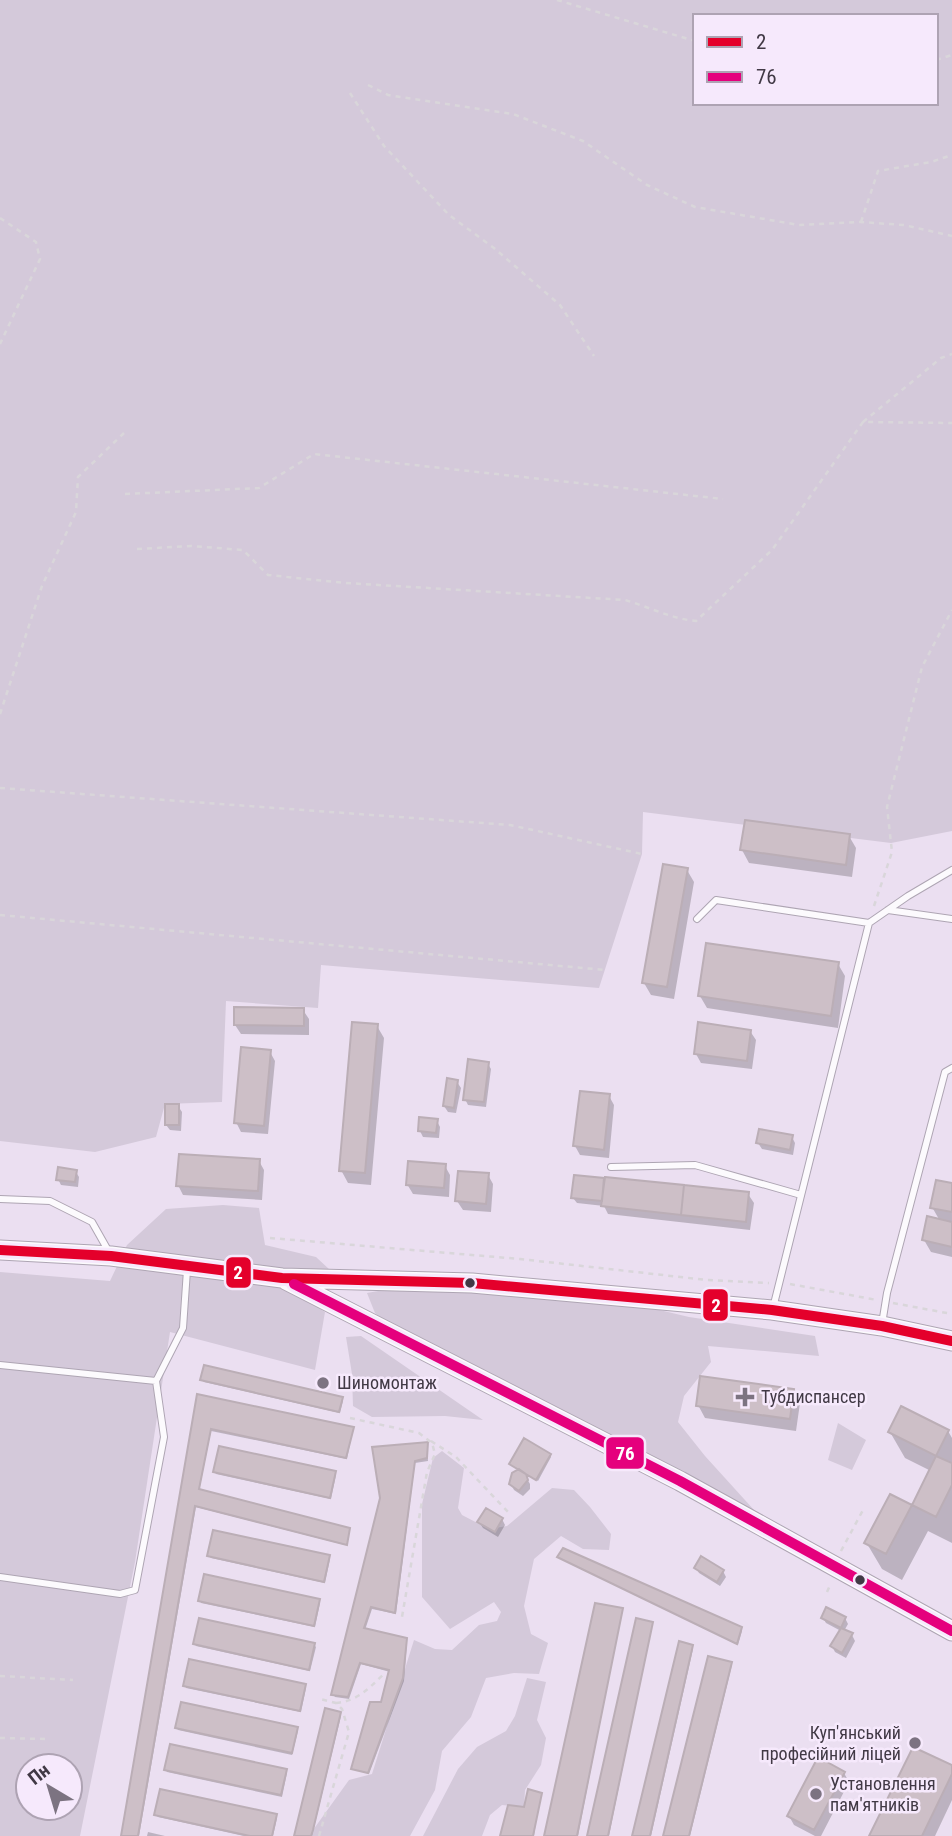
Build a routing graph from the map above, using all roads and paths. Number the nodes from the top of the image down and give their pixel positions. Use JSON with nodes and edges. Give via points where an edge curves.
{"nodes":[{"id":1,"x":557,"y":0,"type":"edge"},
{"id":2,"x":693,"y":40,"type":"edge"},
{"id":3,"x":368,"y":85,"type":"dead end"},
{"id":4,"x":350,"y":93,"type":"dead end"},
{"id":5,"x":952,"y":155,"type":"edge"},
{"id":6,"x":0,"y":218,"type":"edge"},
{"id":7,"x":860,"y":222,"type":"junction"},
{"id":8,"x":952,"y":236,"type":"edge"},
{"id":9,"x":0,"y":344,"type":"edge"},
{"id":10,"x":952,"y":354,"type":"edge"},
{"id":11,"x":594,"y":356,"type":"dead end"},
{"id":12,"x":863,"y":422,"type":"junction"},
{"id":13,"x":952,"y":423,"type":"edge"},
{"id":14,"x":124,"y":433,"type":"dead end"},
{"id":15,"x":125,"y":494,"type":"dead end"},
{"id":16,"x":723,"y":499,"type":"dead end"},
{"id":17,"x":137,"y":549,"type":"dead end"},
{"id":18,"x":952,"y":610,"type":"edge"},
{"id":19,"x":0,"y":714,"type":"edge"},
{"id":20,"x":0,"y":788,"type":"edge"},
{"id":21,"x":642,"y":855,"type":"dead end"},
{"id":22,"x":952,"y":870,"type":"edge"},
{"id":23,"x":888,"y":909,"type":"junction"},
{"id":24,"x":0,"y":915,"type":"edge"},
{"id":25,"x":697,"y":919,"type":"dead end"},
{"id":26,"x":952,"y":919,"type":"edge"},
{"id":27,"x":869,"y":923,"type":"junction"},
{"id":28,"x":605,"y":970,"type":"dead end"},
{"id":29,"x":952,"y":1068,"type":"edge"},
{"id":30,"x":611,"y":1167,"type":"dead end"},
{"id":31,"x":801,"y":1195,"type":"junction"},
{"id":32,"x":0,"y":1199,"type":"edge"},
{"id":33,"x":270,"y":1238,"type":"dead end"},
{"id":34,"x":0,"y":1250,"type":"edge"},
{"id":35,"x":111,"y":1256,"type":"junction"},
{"id":36,"x":187,"y":1266,"type":"junction"},
{"id":37,"x":282,"y":1278,"type":"junction"},
{"id":38,"x":779,"y":1284,"type":"junction"},
{"id":39,"x":886,"y":1301,"type":"junction"},
{"id":40,"x":772,"y":1310,"type":"junction"},
{"id":41,"x":952,"y":1314,"type":"edge"},
{"id":42,"x":882,"y":1326,"type":"junction"},
{"id":43,"x":952,"y":1341,"type":"edge"},
{"id":44,"x":0,"y":1365,"type":"edge"},
{"id":45,"x":156,"y":1381,"type":"junction"},
{"id":46,"x":350,"y":1418,"type":"dead end"},
{"id":47,"x":423,"y":1436,"type":"junction"},
{"id":48,"x":509,"y":1513,"type":"dead end"},
{"id":49,"x":0,"y":1577,"type":"edge"},
{"id":50,"x":402,"y":1617,"type":"dead end"},
{"id":51,"x":952,"y":1631,"type":"edge"},
{"id":52,"x":385,"y":1673,"type":"dead end"},
{"id":53,"x":0,"y":1676,"type":"edge"},
{"id":54,"x":73,"y":1680,"type":"dead end"},
{"id":55,"x":320,"y":1699,"type":"dead end"},
{"id":56,"x":336,"y":1703,"type":"junction"},
{"id":57,"x":0,"y":1738,"type":"edge"},
{"id":58,"x":46,"y":1739,"type":"dead end"},
{"id":59,"x":319,"y":1836,"type":"edge"}],
"edges":[{"from":1,"to":2,"type":"path"},
{"from":3,"to":7,"type":"path","via":[[388,95],[513,114],[583,141],[647,185],[695,207],[799,225]]},
{"from":4,"to":11,"type":"path","via":[[384,146],[449,215],[560,305]]},
{"from":5,"to":7,"type":"path","via":[[878,171]]},
{"from":6,"to":9,"type":"path","via":[[36,242],[40,259]]},
{"from":7,"to":8,"type":"path","via":[[904,225]]},
{"from":10,"to":12,"type":"path"},
{"from":12,"to":13,"type":"path"},
{"from":12,"to":17,"type":"path","via":[[772,550],[695,621],[676,620],[625,600],[268,575],[243,550],[191,546]]},
{"from":14,"to":19,"type":"path","via":[[78,477],[76,512],[42,586]]},
{"from":15,"to":16,"type":"path","via":[[259,488],[314,454]]},
{"from":18,"to":27,"type":"path","via":[[922,667],[887,807],[892,852]]},
{"from":20,"to":21,"type":"path","via":[[510,825]]},
{"from":22,"to":23,"type":"lane"},
{"from":23,"to":26,"type":"lane"},
{"from":23,"to":27,"type":"lane"},
{"from":24,"to":28,"type":"path"},
{"from":25,"to":27,"type":"lane","via":[[716,900]]},
{"from":27,"to":31,"type":"lane"},
{"from":29,"to":39,"type":"lane","via":[[945,1072]]},
{"from":30,"to":31,"type":"lane","via":[[695,1165]]},
{"from":31,"to":38,"type":"lane"},
{"from":32,"to":35,"type":"lane","via":[[50,1201],[92,1222]]},
{"from":33,"to":38,"type":"path"},
{"from":34,"to":35,"type":"main road"},
{"from":35,"to":36,"type":"main road"},
{"from":36,"to":37,"type":"main road"},
{"from":36,"to":45,"type":"lane","via":[[183,1328]]},
{"from":37,"to":40,"type":"main road","via":[[472,1283]]},
{"from":37,"to":51,"type":"main road","via":[[680,1481]]},
{"from":38,"to":39,"type":"path"},
{"from":38,"to":40,"type":"lane"},
{"from":39,"to":41,"type":"path"},
{"from":39,"to":42,"type":"lane"},
{"from":40,"to":42,"type":"main road"},
{"from":42,"to":43,"type":"main road"},
{"from":44,"to":45,"type":"lane"},
{"from":45,"to":49,"type":"lane","via":[[164,1437],[135,1590],[120,1594]]},
{"from":46,"to":47,"type":"path"},
{"from":47,"to":48,"type":"path","via":[[456,1457]]},
{"from":47,"to":50,"type":"path","via":[[432,1443],[435,1454]]},
{"from":52,"to":56,"type":"path","via":[[350,1702]]},
{"from":53,"to":54,"type":"path"},
{"from":55,"to":56,"type":"path"},
{"from":56,"to":59,"type":"path","via":[[346,1716],[349,1732]]},
{"from":57,"to":58,"type":"path"}]}
